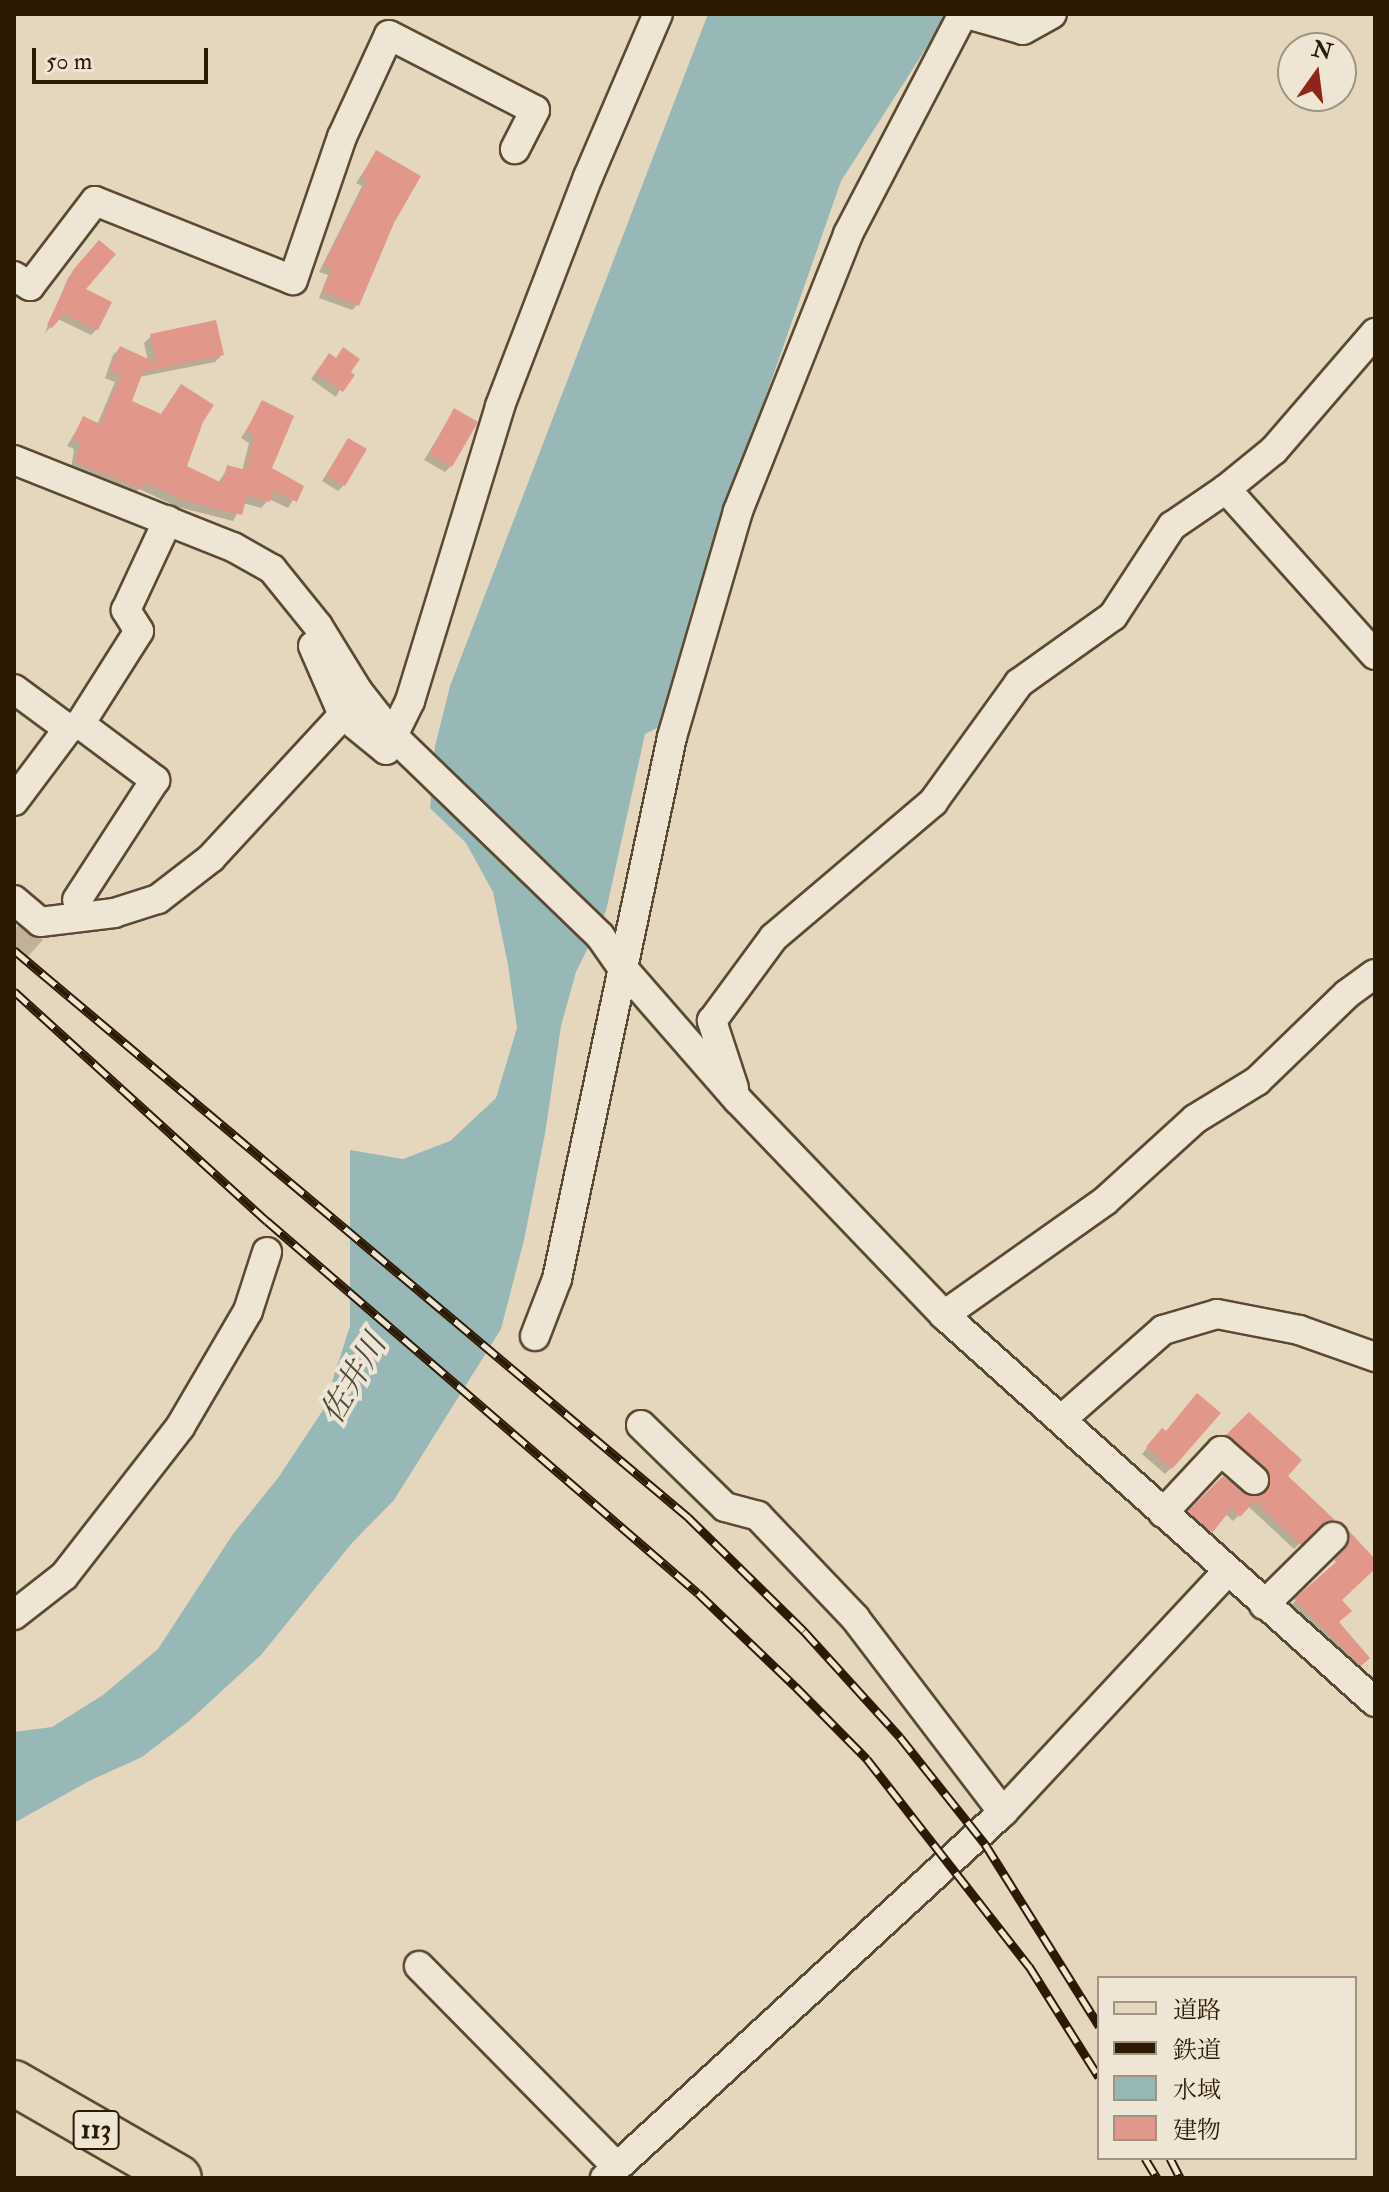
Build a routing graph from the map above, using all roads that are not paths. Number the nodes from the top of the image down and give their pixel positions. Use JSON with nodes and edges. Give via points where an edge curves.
{"nodes":[{"id":1,"x":658,"y":14,"type":"edge"},
{"id":2,"x":965,"y":14,"type":"edge"},
{"id":3,"x":1052,"y":14,"type":"edge"},
{"id":4,"x":515,"y":149,"type":"dead end"},
{"id":5,"x":14,"y":276,"type":"edge"},
{"id":6,"x":1375,"y":333,"type":"edge"},
{"id":7,"x":14,"y":460,"type":"edge"},
{"id":8,"x":1226,"y":489,"type":"junction"},
{"id":9,"x":168,"y":520,"type":"junction"},
{"id":10,"x":318,"y":626,"type":"junction"},
{"id":11,"x":1375,"y":655,"type":"edge"},
{"id":12,"x":14,"y":689,"type":"edge"},
{"id":13,"x":343,"y":715,"type":"junction"},
{"id":14,"x":74,"y":727,"type":"junction"},
{"id":15,"x":394,"y":737,"type":"junction"},
{"id":16,"x":14,"y":801,"type":"edge"},
{"id":17,"x":14,"y":900,"type":"edge"},
{"id":18,"x":77,"y":900,"type":"dead end"},
{"id":19,"x":614,"y":955,"type":"junction"},
{"id":20,"x":1375,"y":974,"type":"edge"},
{"id":21,"x":738,"y":1100,"type":"junction"},
{"id":22,"x":267,"y":1252,"type":"dead end"},
{"id":23,"x":944,"y":1315,"type":"junction"},
{"id":24,"x":535,"y":1336,"type":"dead end"},
{"id":25,"x":1375,"y":1357,"type":"edge"},
{"id":26,"x":1062,"y":1419,"type":"junction"},
{"id":27,"x":641,"y":1425,"type":"dead end"},
{"id":28,"x":1254,"y":1480,"type":"dead end"},
{"id":29,"x":1163,"y":1513,"type":"junction"},
{"id":30,"x":1333,"y":1537,"type":"dead end"},
{"id":31,"x":1227,"y":1572,"type":"junction"},
{"id":32,"x":1264,"y":1605,"type":"junction"},
{"id":33,"x":14,"y":1615,"type":"edge"},
{"id":34,"x":1375,"y":1702,"type":"edge"},
{"id":35,"x":1003,"y":1812,"type":"junction"},
{"id":36,"x":419,"y":1966,"type":"dead end"},
{"id":37,"x":23,"y":2097,"type":"edge"},
{"id":38,"x":610,"y":2172,"type":"edge"},
{"id":39,"x":179,"y":2178,"type":"edge"}],
"edges":[{"from":1,"to":15,"type":"street","via":[[500,406],[410,701]]},
{"from":2,"to":3,"type":"street","via":[[1023,30]]},
{"from":2,"to":19,"type":"street","via":[[848,234],[738,511]]},
{"from":4,"to":5,"type":"street","via":[[535,110],[389,35],[342,137],[293,280],[95,201],[30,286]]},
{"from":6,"to":8,"type":"street","via":[[1274,450]]},
{"from":7,"to":9,"type":"street"},
{"from":8,"to":11,"type":"street"},
{"from":8,"to":21,"type":"street","via":[[1172,526],[1113,616],[1019,683],[933,802],[774,937],[712,1021]]},
{"from":9,"to":10,"type":"street","via":[[272,569]]},
{"from":9,"to":14,"type":"street","via":[[126,610],[139,631]]},
{"from":10,"to":13,"type":"street","via":[[309,635]]},
{"from":10,"to":15,"type":"street"},
{"from":12,"to":14,"type":"street"},
{"from":13,"to":15,"type":"street","via":[[386,750]]},
{"from":13,"to":17,"type":"street","via":[[211,858],[158,899],[114,913],[40,922]]},
{"from":14,"to":16,"type":"street"},
{"from":14,"to":18,"type":"street","via":[[155,780]]},
{"from":15,"to":19,"type":"street"},
{"from":19,"to":21,"type":"street"},
{"from":19,"to":24,"type":"street","via":[[557,1279]]},
{"from":20,"to":23,"type":"street","via":[[1257,1081],[1195,1119],[1105,1201]]},
{"from":21,"to":23,"type":"street"},
{"from":22,"to":33,"type":"street","via":[[248,1311],[180,1427],[64,1576]]},
{"from":23,"to":26,"type":"street"},
{"from":25,"to":26,"type":"street","via":[[1299,1330],[1217,1314],[1163,1330]]},
{"from":26,"to":29,"type":"street"},
{"from":27,"to":35,"type":"street","via":[[725,1507],[758,1516],[845,1607]]},
{"from":28,"to":29,"type":"street","via":[[1221,1451]]},
{"from":29,"to":31,"type":"street"},
{"from":30,"to":32,"type":"street"},
{"from":31,"to":32,"type":"street"},
{"from":31,"to":35,"type":"street"},
{"from":32,"to":34,"type":"street"},
{"from":35,"to":38,"type":"street"},
{"from":36,"to":38,"type":"street"},
{"from":37,"to":39,"type":"main road","number":"113"}]}
